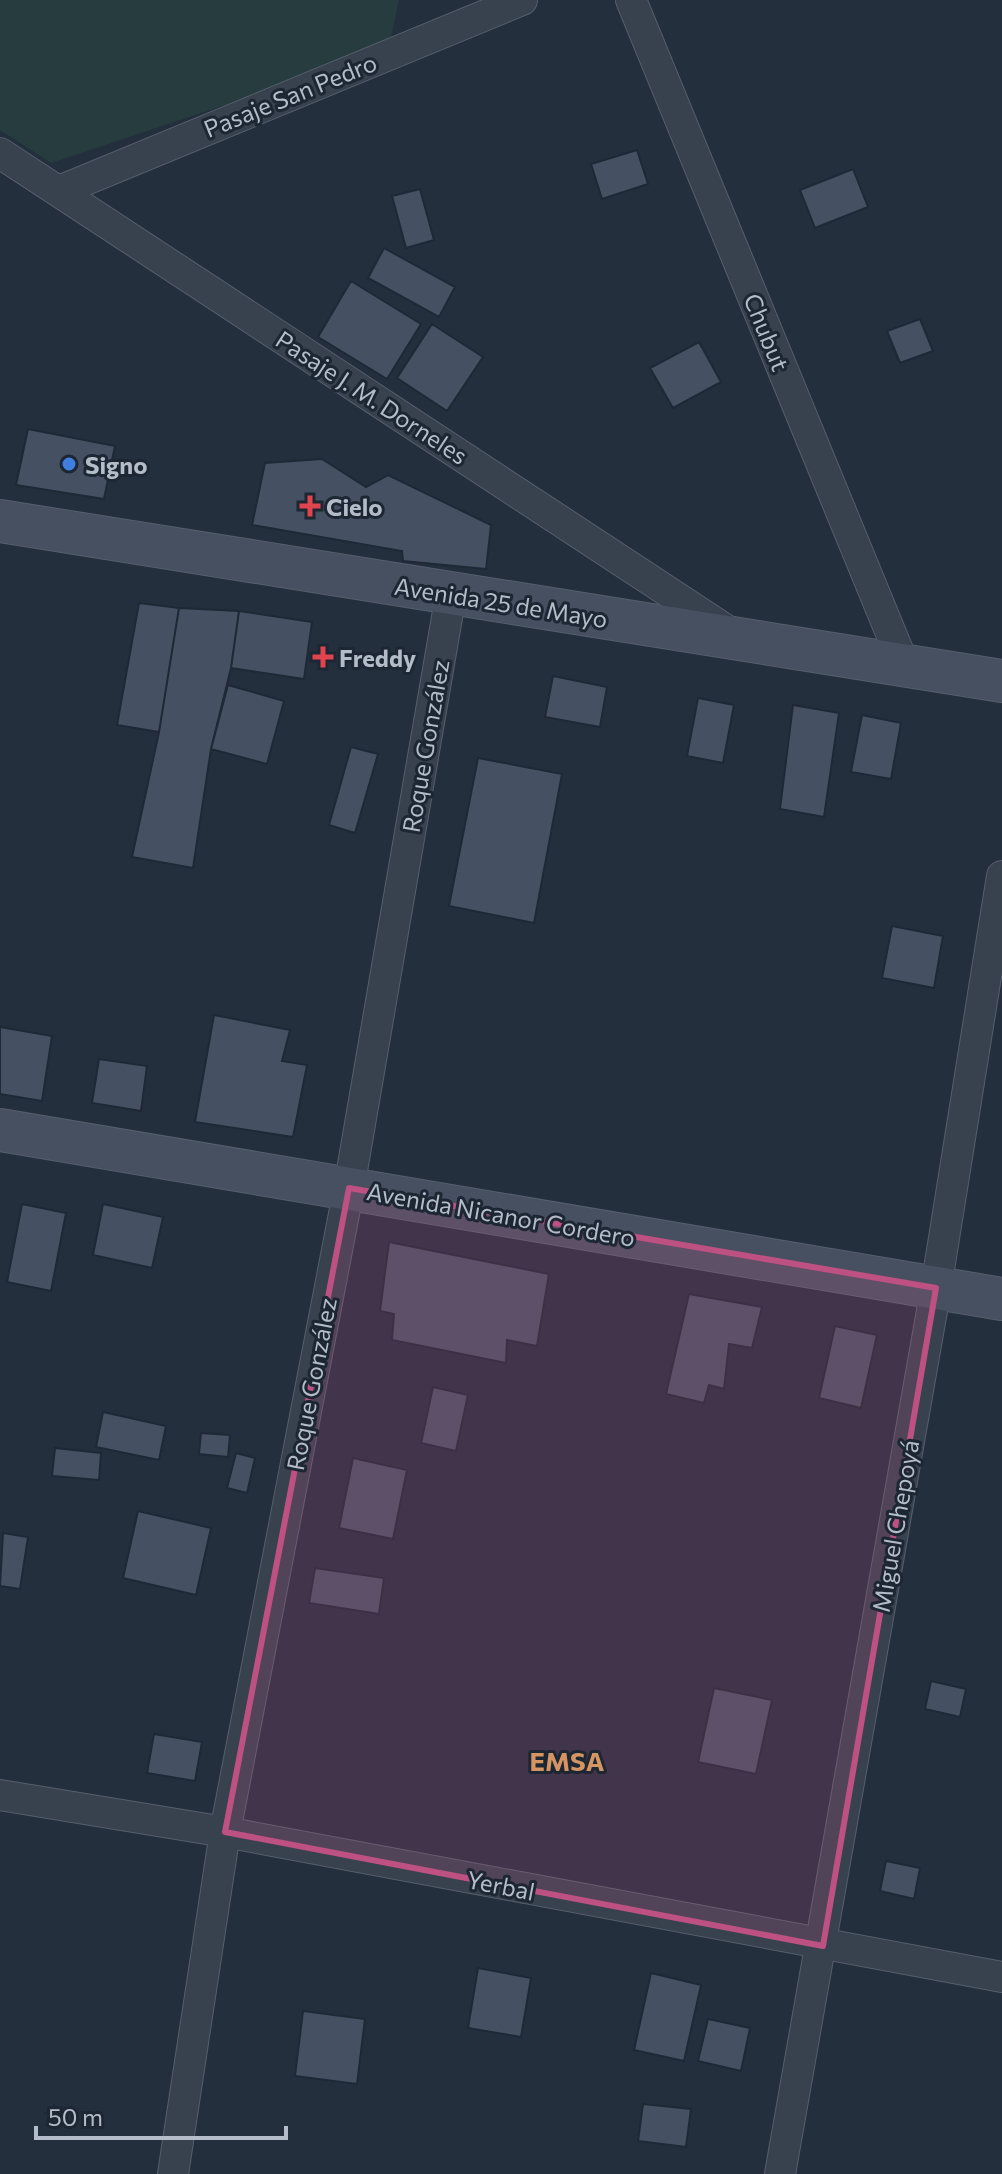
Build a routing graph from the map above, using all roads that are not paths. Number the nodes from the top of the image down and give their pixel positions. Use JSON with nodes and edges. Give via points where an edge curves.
{"nodes":[{"id":1,"x":522,"y":0,"type":"edge"},
{"id":2,"x":631,"y":0,"type":"edge"},
{"id":3,"x":0,"y":153,"type":"edge"},
{"id":4,"x":59,"y":191,"type":"junction"},
{"id":5,"x":0,"y":521,"type":"edge"},
{"id":6,"x":451,"y":594,"type":"junction"},
{"id":7,"x":743,"y":641,"type":"junction"},
{"id":8,"x":904,"y":665,"type":"junction"},
{"id":9,"x":1002,"y":681,"type":"edge"},
{"id":10,"x":1002,"y":876,"type":"edge"},
{"id":11,"x":0,"y":1130,"type":"edge"},
{"id":12,"x":349,"y":1188,"type":"junction"},
{"id":13,"x":936,"y":1288,"type":"junction"},
{"id":14,"x":1002,"y":1299,"type":"edge"},
{"id":15,"x":0,"y":1795,"type":"edge"},
{"id":16,"x":225,"y":1832,"type":"junction"},
{"id":17,"x":823,"y":1946,"type":"junction"},
{"id":18,"x":1002,"y":1977,"type":"edge"},
{"id":19,"x":173,"y":2174,"type":"edge"},
{"id":20,"x":780,"y":2174,"type":"edge"}],
"edges":[{"from":1,"to":4,"type":"street","name":"Pasaje San Pedro"},
{"from":2,"to":8,"type":"street","name":"Chubut"},
{"from":3,"to":4,"type":"street","name":"Pasaje J. M. Dorneles"},
{"from":4,"to":7,"type":"street","name":"Pasaje J. M. Dorneles"},
{"from":5,"to":6,"type":"main road","name":"Avenida 25 de Mayo"},
{"from":6,"to":7,"type":"main road","name":"Avenida 25 de Mayo"},
{"from":6,"to":12,"type":"street","name":"Roque González"},
{"from":7,"to":8,"type":"main road","name":"Avenida 25 de Mayo"},
{"from":8,"to":9,"type":"main road","name":"Avenida 25 de Mayo"},
{"from":10,"to":13,"type":"street","name":"Miguel Chepoyá"},
{"from":11,"to":12,"type":"main road","name":"Avenida Nicanor Cordero"},
{"from":12,"to":13,"type":"main road","name":"Avenida Nicanor Cordero"},
{"from":12,"to":16,"type":"street","name":"Roque González"},
{"from":13,"to":14,"type":"main road","name":"Avenida Nicanor Cordero"},
{"from":13,"to":17,"type":"street","name":"Miguel Chepoyá"},
{"from":15,"to":16,"type":"street","name":"Yerbal"},
{"from":16,"to":17,"type":"street","name":"Yerbal"},
{"from":16,"to":19,"type":"street","name":"Roque González"},
{"from":17,"to":18,"type":"street","name":"Yerbal"},
{"from":17,"to":20,"type":"street","name":"Miguel Chepoyá"}]}
